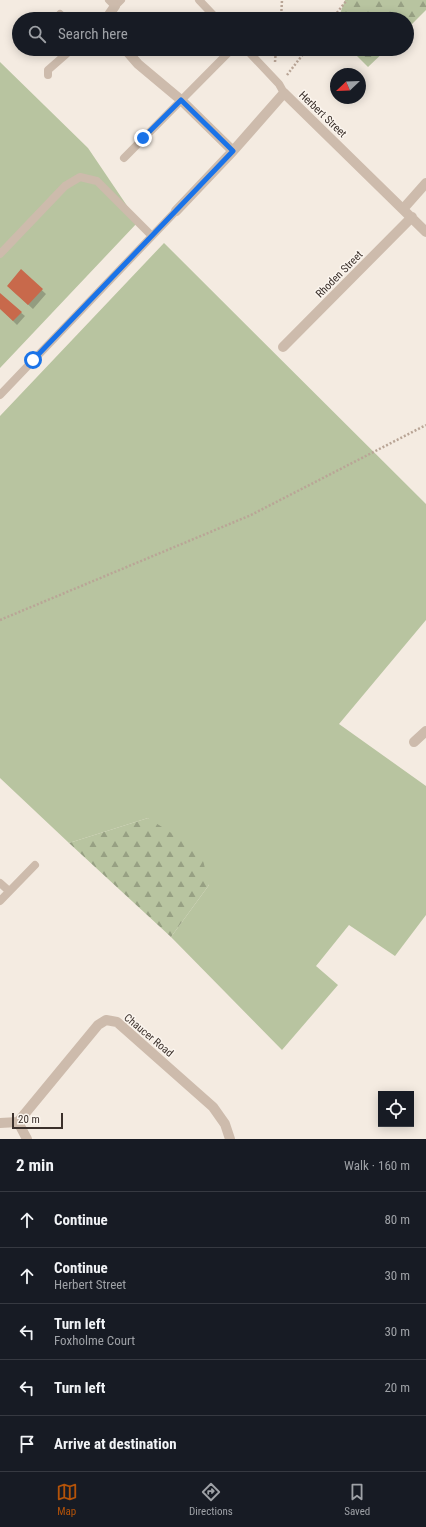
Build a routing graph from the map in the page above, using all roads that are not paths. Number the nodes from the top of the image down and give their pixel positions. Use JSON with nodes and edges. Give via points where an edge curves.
{"nodes":[{"id":1,"x":199,"y":0,"type":"edge"},
{"id":2,"x":115,"y":2,"type":"edge"},
{"id":3,"x":110,"y":12,"type":"edge"},
{"id":4,"x":210,"y":12,"type":"edge"},
{"id":5,"x":64,"y":56,"type":"edge"},
{"id":6,"x":131,"y":56,"type":"edge"},
{"id":7,"x":225,"y":56,"type":"edge"},
{"id":8,"x":252,"y":56,"type":"edge"},
{"id":9,"x":48,"y":75,"type":"dead end"},
{"id":10,"x":282,"y":89,"type":"junction"},
{"id":11,"x":181,"y":100,"type":"junction"},
{"id":12,"x":233,"y":151,"type":"junction"},
{"id":13,"x":124,"y":158,"type":"dead end"},
{"id":14,"x":426,"y":183,"type":"edge"},
{"id":15,"x":402,"y":209,"type":"junction"},
{"id":16,"x":176,"y":212,"type":"joint"},
{"id":17,"x":412,"y":218,"type":"junction"},
{"id":18,"x":426,"y":232,"type":"edge"},
{"id":19,"x":152,"y":236,"type":"junction"},
{"id":20,"x":0,"y":254,"type":"edge"},
{"id":21,"x":283,"y":347,"type":"dead end"},
{"id":22,"x":0,"y":395,"type":"edge"},
{"id":23,"x":426,"y":731,"type":"edge"},
{"id":24,"x":414,"y":742,"type":"dead end"},
{"id":25,"x":34,"y":865,"type":"dead end"},
{"id":26,"x":0,"y":884,"type":"edge"},
{"id":27,"x":9,"y":891,"type":"junction"},
{"id":28,"x":0,"y":901,"type":"edge"},
{"id":29,"x":0,"y":1122,"type":"edge"},
{"id":30,"x":18,"y":1122,"type":"junction"},
{"id":31,"x":27,"y":1139,"type":"edge"},
{"id":32,"x":230,"y":1139,"type":"edge"}],
"edges":[{"from":1,"to":4,"type":"lane"},
{"from":2,"to":3,"type":"street"},
{"from":5,"to":9,"type":"lane","via":[[48,70]]},
{"from":6,"to":11,"type":"street"},
{"from":7,"to":11,"type":"lane"},
{"from":8,"to":10,"type":"lane"},
{"from":10,"to":12,"type":"street","name":"Herbert Street"},
{"from":10,"to":15,"type":"street","name":"Herbert Street"},
{"from":11,"to":12,"type":"street"},
{"from":11,"to":13,"type":"lane"},
{"from":12,"to":16,"type":"street","name":"Herbert Street"},
{"from":14,"to":15,"type":"street"},
{"from":15,"to":17,"type":"street","name":"Herbert Street"},
{"from":16,"to":19,"type":"lane"},
{"from":17,"to":18,"type":"street","name":"Herbert Street"},
{"from":17,"to":21,"type":"street","name":"Rhoden Street"},
{"from":19,"to":20,"type":"lane","via":[[97,181],[80,177],[65,186]]},
{"from":19,"to":22,"type":"lane"},
{"from":23,"to":24,"type":"street"},
{"from":25,"to":27,"type":"lane"},
{"from":26,"to":27,"type":"lane"},
{"from":27,"to":28,"type":"lane"},
{"from":29,"to":30,"type":"street"},
{"from":30,"to":31,"type":"street"},
{"from":30,"to":32,"type":"street","name":"Chaucer Road","via":[[98,1025],[106,1020],[117,1022],[213,1107],[225,1124]]}]}
